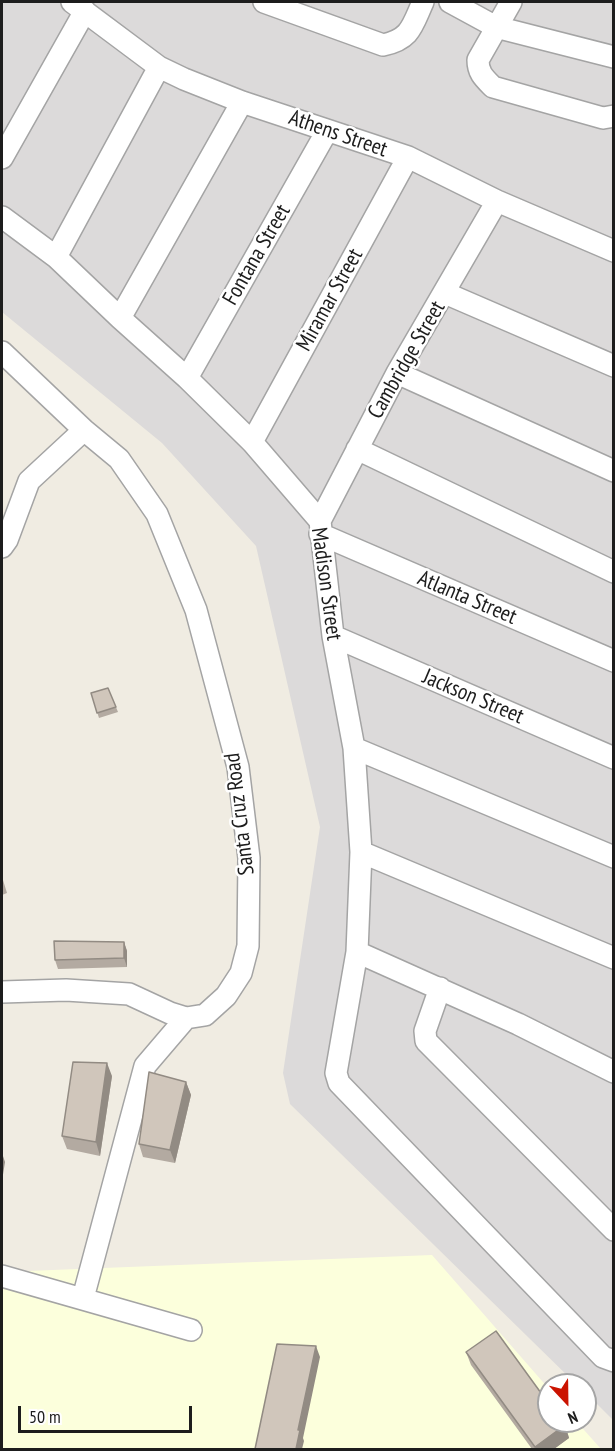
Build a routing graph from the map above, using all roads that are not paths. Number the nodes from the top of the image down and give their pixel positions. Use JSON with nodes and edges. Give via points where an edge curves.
{"nodes":[{"id":1,"x":423,"y":2,"type":"edge"},
{"id":2,"x":450,"y":2,"type":"edge"},
{"id":3,"x":511,"y":2,"type":"edge"},
{"id":4,"x":272,"y":3,"type":"edge"},
{"id":5,"x":78,"y":6,"type":"edge"},
{"id":6,"x":496,"y":27,"type":"junction"},
{"id":7,"x":614,"y":57,"type":"edge"},
{"id":8,"x":159,"y":67,"type":"junction"},
{"id":9,"x":242,"y":102,"type":"junction"},
{"id":10,"x":614,"y":116,"type":"edge"},
{"id":11,"x":327,"y":131,"type":"junction"},
{"id":12,"x":2,"y":158,"type":"edge"},
{"id":13,"x":408,"y":158,"type":"junction"},
{"id":14,"x":497,"y":201,"type":"junction"},
{"id":15,"x":2,"y":216,"type":"edge"},
{"id":16,"x":614,"y":251,"type":"edge"},
{"id":17,"x":56,"y":257,"type":"junction"},
{"id":18,"x":445,"y":293,"type":"junction"},
{"id":19,"x":120,"y":318,"type":"junction"},
{"id":20,"x":2,"y":352,"type":"edge"},
{"id":21,"x":614,"y":366,"type":"edge"},
{"id":22,"x":397,"y":374,"type":"junction"},
{"id":23,"x":187,"y":378,"type":"junction"},
{"id":24,"x":84,"y":430,"type":"junction"},
{"id":25,"x":252,"y":442,"type":"junction"},
{"id":26,"x":357,"y":449,"type":"junction"},
{"id":27,"x":614,"y":471,"type":"edge"},
{"id":28,"x":320,"y":528,"type":"junction"},
{"id":29,"x":2,"y":547,"type":"edge"},
{"id":30,"x":614,"y":572,"type":"edge"},
{"id":31,"x":333,"y":636,"type":"junction"},
{"id":32,"x":614,"y":661,"type":"edge"},
{"id":33,"x":354,"y":748,"type":"junction"},
{"id":34,"x":614,"y":758,"type":"edge"},
{"id":35,"x":362,"y":852,"type":"junction"},
{"id":36,"x":614,"y":857,"type":"edge"},
{"id":37,"x":357,"y":952,"type":"junction"},
{"id":38,"x":614,"y":958,"type":"edge"},
{"id":39,"x":440,"y":988,"type":"junction"},
{"id":40,"x":2,"y":992,"type":"edge"},
{"id":41,"x":186,"y":1018,"type":"junction"},
{"id":42,"x":614,"y":1072,"type":"edge"},
{"id":43,"x":614,"y":1230,"type":"edge"},
{"id":44,"x":2,"y":1276,"type":"edge"},
{"id":45,"x":83,"y":1298,"type":"junction"},
{"id":46,"x":191,"y":1330,"type":"dead end"},
{"id":47,"x":608,"y":1359,"type":"edge"}],
"edges":[{"from":1,"to":4,"type":"street","via":[[408,35],[383,45]]},
{"from":2,"to":6,"type":"street"},
{"from":3,"to":6,"type":"street"},
{"from":5,"to":8,"type":"street","name":"Athens Street"},
{"from":5,"to":12,"type":"street"},
{"from":6,"to":7,"type":"street"},
{"from":6,"to":10,"type":"street","via":[[478,60],[478,70],[493,87],[603,118]]},
{"from":8,"to":9,"type":"street","name":"Athens Street"},
{"from":8,"to":17,"type":"street"},
{"from":9,"to":11,"type":"street","name":"Athens Street"},
{"from":9,"to":19,"type":"street"},
{"from":11,"to":13,"type":"street","name":"Athens Street"},
{"from":11,"to":23,"type":"street","name":"Fontana Street"},
{"from":13,"to":14,"type":"street","name":"Athens Street"},
{"from":13,"to":25,"type":"street","name":"Miramar Street"},
{"from":14,"to":16,"type":"street","name":"Athens Street"},
{"from":14,"to":18,"type":"street","name":"Cambridge Street"},
{"from":15,"to":17,"type":"street","name":"Madison Street"},
{"from":17,"to":19,"type":"street","name":"Madison Street"},
{"from":18,"to":21,"type":"street"},
{"from":18,"to":22,"type":"street","name":"Cambridge Street"},
{"from":19,"to":23,"type":"street","name":"Madison Street"},
{"from":20,"to":24,"type":"street","name":"Santa Cruz Road"},
{"from":22,"to":26,"type":"street","name":"Cambridge Street"},
{"from":22,"to":27,"type":"street"},
{"from":23,"to":25,"type":"street","name":"Madison Street"},
{"from":24,"to":29,"type":"street","via":[[29,481]]},
{"from":24,"to":41,"type":"street","name":"Santa Cruz Road","via":[[119,459],[157,514],[196,610],[238,767],[249,858],[248,946],[241,973],[226,996],[205,1015]]},
{"from":25,"to":28,"type":"street","name":"Madison Street"},
{"from":26,"to":28,"type":"street","name":"Cambridge Street"},
{"from":26,"to":30,"type":"street"},
{"from":28,"to":31,"type":"street","name":"Madison Street"},
{"from":28,"to":32,"type":"street","name":"Atlanta Street"},
{"from":31,"to":33,"type":"street","name":"Madison Street"},
{"from":31,"to":34,"type":"street","name":"Jackson Street"},
{"from":33,"to":35,"type":"street","name":"Madison Street"},
{"from":33,"to":36,"type":"street"},
{"from":35,"to":37,"type":"street","name":"Madison Street"},
{"from":35,"to":38,"type":"street"},
{"from":37,"to":39,"type":"street"},
{"from":37,"to":47,"type":"street","name":"Madison Street","via":[[336,1073],[339,1083]]},
{"from":39,"to":42,"type":"street"},
{"from":39,"to":43,"type":"street","via":[[425,1031],[426,1041]]},
{"from":40,"to":41,"type":"street","via":[[66,990],[129,994]]},
{"from":41,"to":45,"type":"street","name":"Santa Cruz Road","via":[[145,1066]]},
{"from":44,"to":45,"type":"street"},
{"from":45,"to":46,"type":"street"}]}
